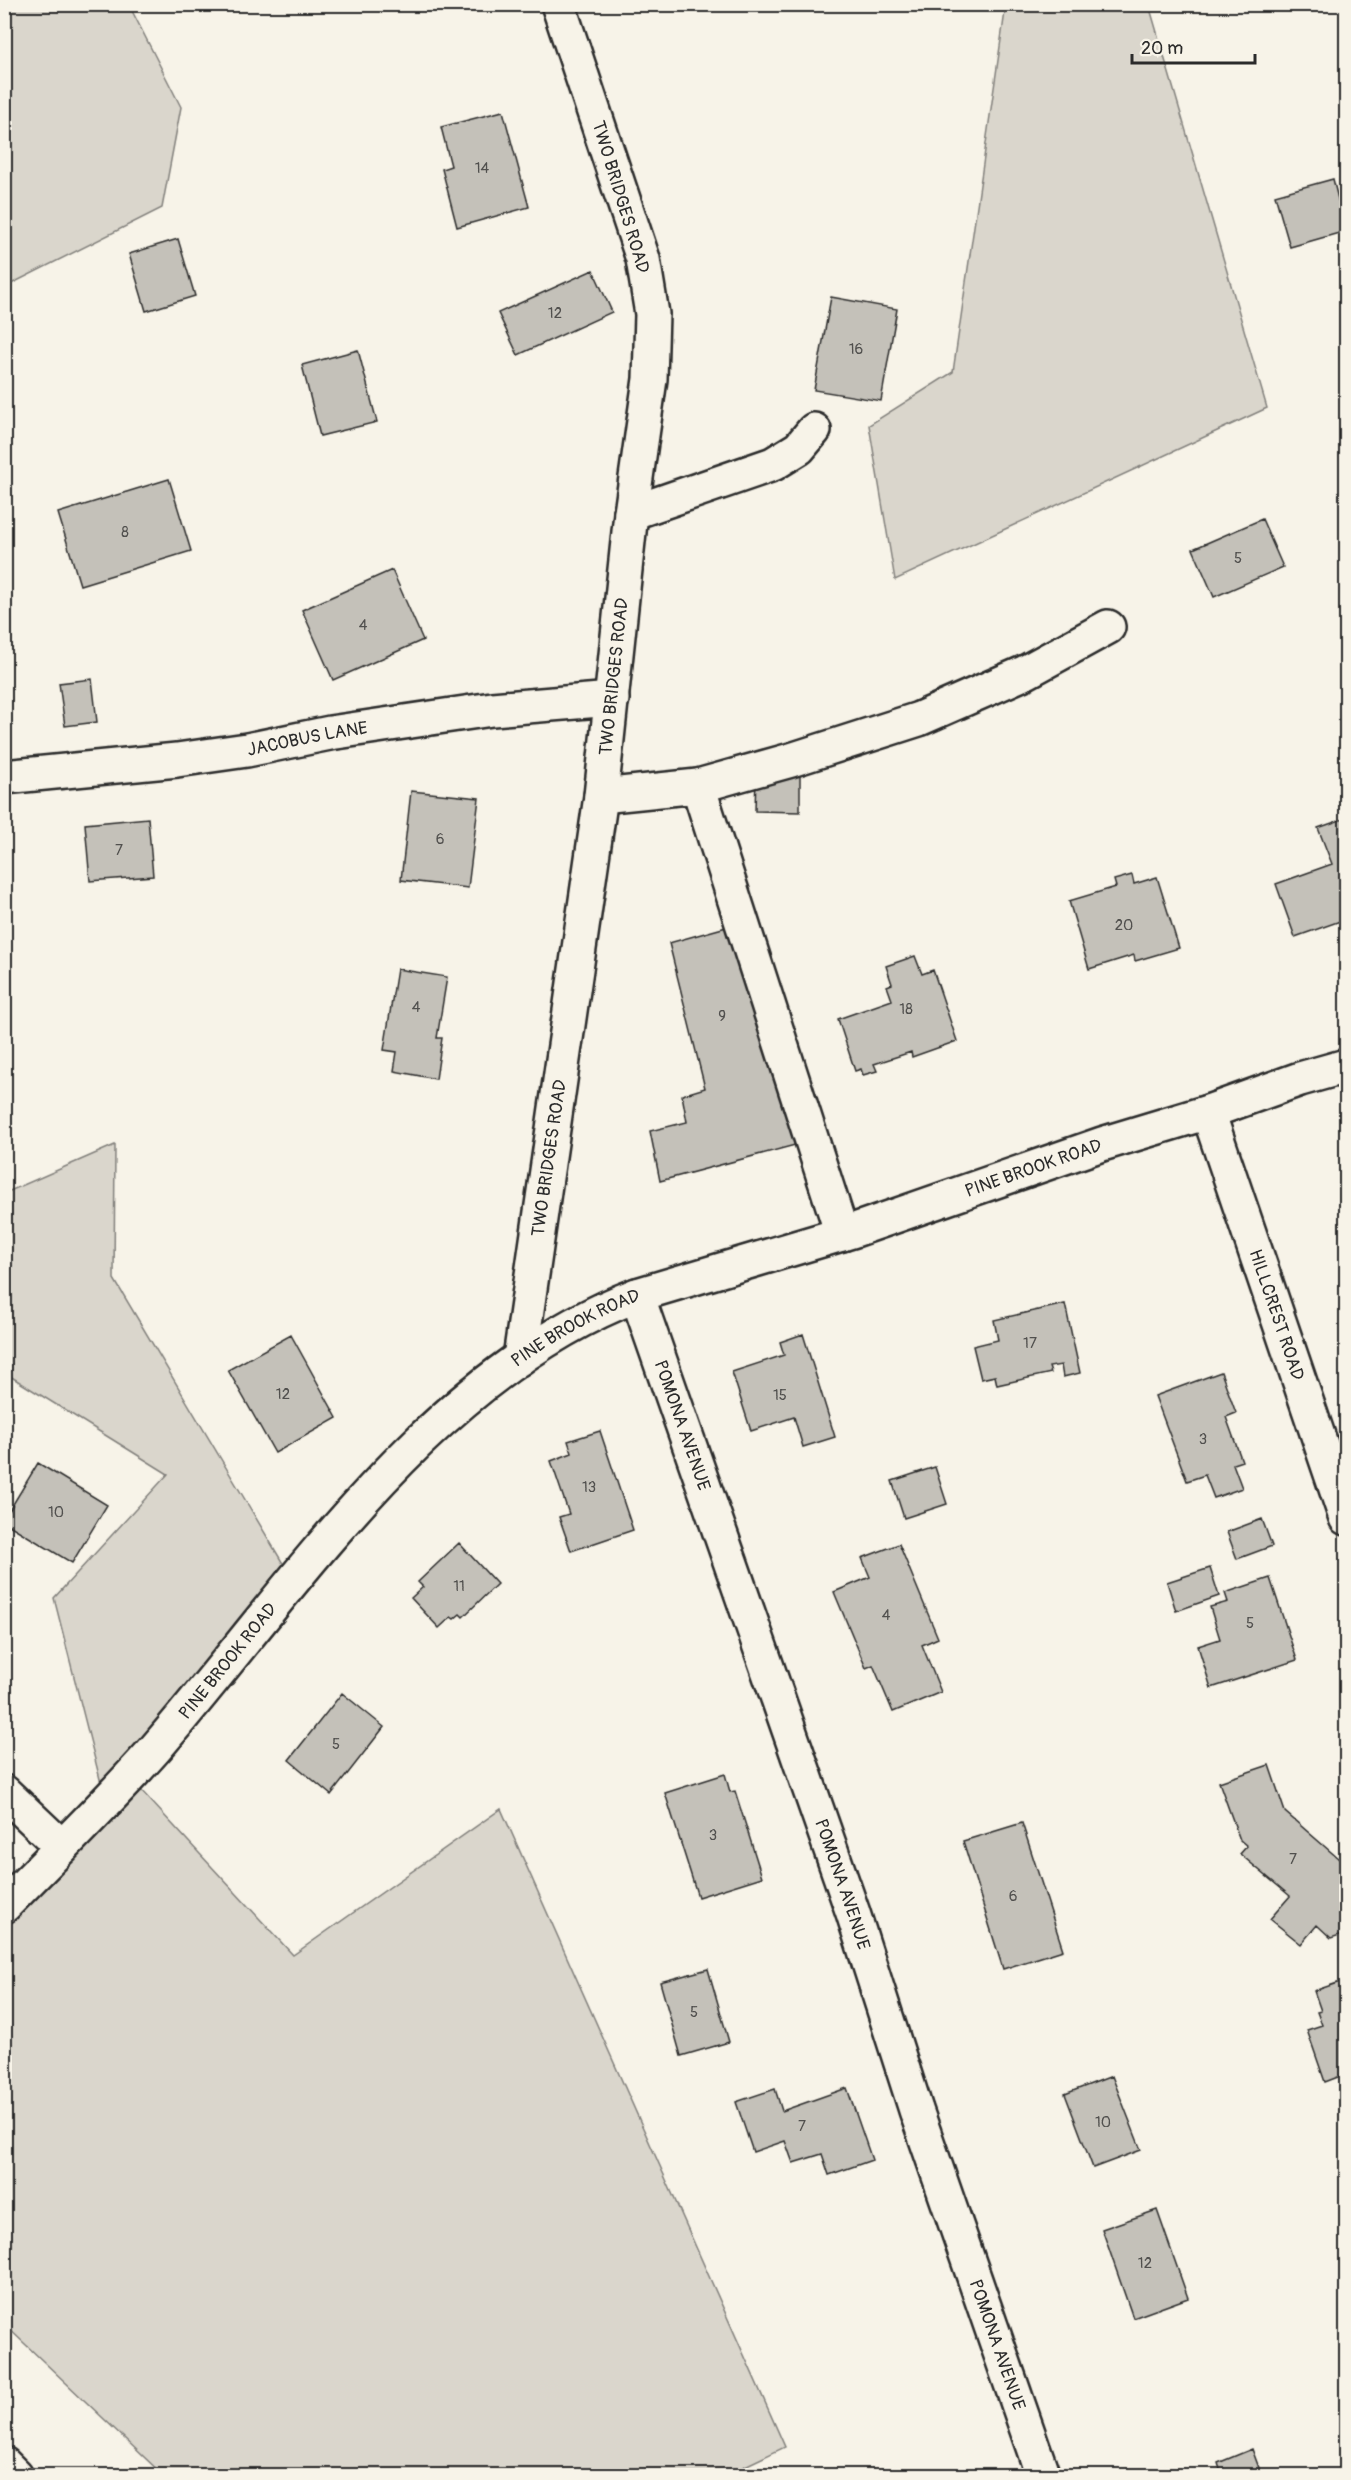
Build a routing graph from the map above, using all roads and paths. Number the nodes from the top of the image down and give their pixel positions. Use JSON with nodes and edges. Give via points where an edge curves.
{"nodes":[{"id":1,"x":558,"y":4,"type":"edge"},
{"id":2,"x":814,"y":430,"type":"dead end"},
{"id":3,"x":631,"y":513,"type":"junction"},
{"id":4,"x":1108,"y":627,"type":"dead end"},
{"id":5,"x":612,"y":699,"type":"junction"},
{"id":6,"x":4,"y":777,"type":"edge"},
{"id":7,"x":698,"y":786,"type":"junction"},
{"id":8,"x":601,"y":796,"type":"junction"},
{"id":9,"x":1347,"y":1066,"type":"edge"},
{"id":10,"x":1208,"y":1112,"type":"junction"},
{"id":11,"x":842,"y":1234,"type":"junction"},
{"id":12,"x":637,"y":1295,"type":"junction"},
{"id":13,"x":520,"y":1358,"type":"junction"},
{"id":14,"x":1347,"y":1518,"type":"edge"},
{"id":15,"x":4,"y":1792,"type":"edge"},
{"id":16,"x":62,"y":1847,"type":"junction"},
{"id":17,"x":4,"y":1906,"type":"edge"},
{"id":18,"x":4,"y":2464,"type":"edge"},
{"id":19,"x":16,"y":2475,"type":"edge"},
{"id":20,"x":1043,"y":2475,"type":"edge"}],
"edges":[{"from":1,"to":3,"type":"street","name":"TWO BRIDGES ROAD","via":[[643,259],[652,314],[650,379]]},
{"from":2,"to":3,"type":"street","via":[[799,448],[773,464]]},
{"from":3,"to":5,"type":"street","name":"TWO BRIDGES ROAD"},
{"from":4,"to":7,"type":"street","via":[[1026,672],[919,719]]},
{"from":5,"to":6,"type":"street","name":"JACOBUS LANE","via":[[492,709],[330,733],[236,752]]},
{"from":5,"to":8,"type":"street","name":"TWO BRIDGES ROAD"},
{"from":7,"to":8,"type":"street"},
{"from":7,"to":11,"type":"street"},
{"from":8,"to":13,"type":"street","name":"TWO BRIDGES ROAD"},
{"from":9,"to":10,"type":"street","name":"PINE BROOK ROAD"},
{"from":10,"to":11,"type":"street","name":"PINE BROOK ROAD","via":[[1102,1144]]},
{"from":10,"to":14,"type":"street","name":"HILLCREST ROAD"},
{"from":11,"to":12,"type":"street","name":"PINE BROOK ROAD"},
{"from":12,"to":13,"type":"street","name":"PINE BROOK ROAD","via":[[560,1331]]},
{"from":12,"to":20,"type":"street","name":"POMONA AVENUE","via":[[853,1913],[916,2110]]},
{"from":13,"to":16,"type":"street","name":"PINE BROOK ROAD","via":[[447,1415],[387,1473],[154,1749]]},
{"from":15,"to":16,"type":"street"},
{"from":16,"to":17,"type":"street","name":"PINE BROOK ROAD"},
{"from":18,"to":19,"type":"street"}]}
